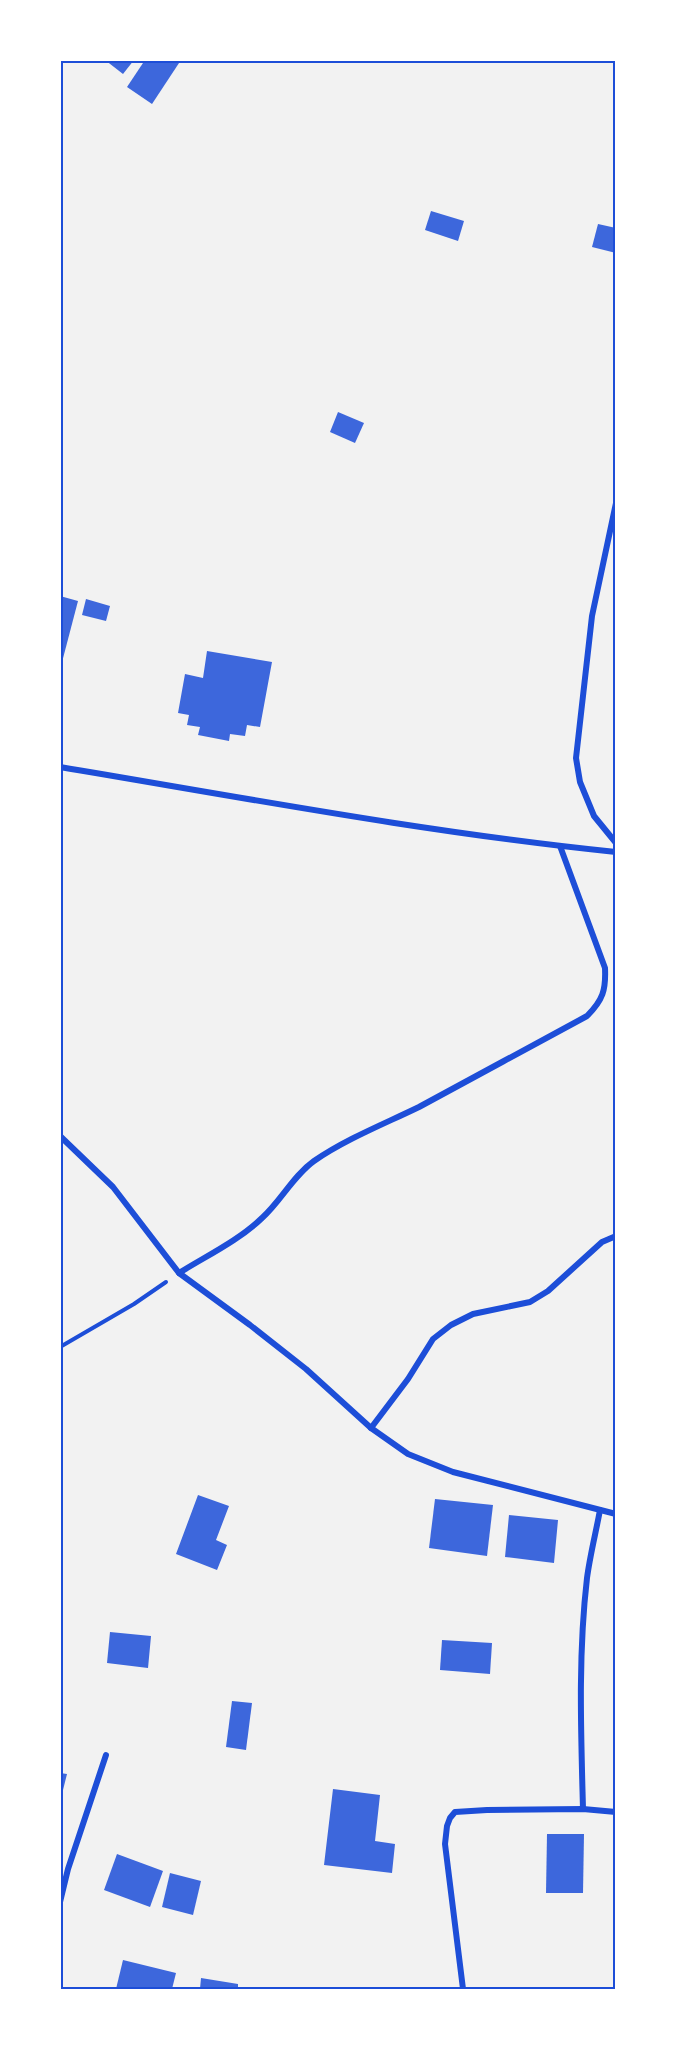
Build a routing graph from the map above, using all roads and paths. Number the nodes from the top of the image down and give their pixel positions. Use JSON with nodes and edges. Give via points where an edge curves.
{"nodes":[{"id":1,"x":616,"y":503,"type":"edge"},
{"id":2,"x":60,"y":767,"type":"edge"},
{"id":3,"x":616,"y":843,"type":"edge"},
{"id":4,"x":560,"y":846,"type":"junction"},
{"id":5,"x":616,"y":852,"type":"edge"},
{"id":6,"x":60,"y":1136,"type":"edge"},
{"id":7,"x":616,"y":1236,"type":"edge"},
{"id":8,"x":179,"y":1273,"type":"junction"},
{"id":9,"x":60,"y":1347,"type":"edge"},
{"id":10,"x":371,"y":1428,"type":"junction"},
{"id":11,"x":600,"y":1510,"type":"junction"},
{"id":12,"x":616,"y":1514,"type":"edge"},
{"id":13,"x":106,"y":1755,"type":"dead end"},
{"id":14,"x":583,"y":1809,"type":"junction"},
{"id":15,"x":616,"y":1812,"type":"edge"},
{"id":16,"x":60,"y":1902,"type":"edge"},
{"id":17,"x":462,"y":1989,"type":"edge"}],
"edges":[{"from":1,"to":3,"type":"street","via":[[592,616],[576,758],[580,782],[594,816]]},
{"from":2,"to":4,"type":"street"},
{"from":4,"to":5,"type":"street"},
{"from":4,"to":8,"type":"street","via":[[605,968],[606,986],[598,1005],[587,1016],[312,1162],[260,1220]]},
{"from":6,"to":8,"type":"street","via":[[113,1187]]},
{"from":7,"to":10,"type":"street","via":[[602,1242],[548,1291],[530,1302],[473,1314],[451,1325],[433,1340]]},
{"from":8,"to":9,"type":"path"},
{"from":8,"to":10,"type":"street","via":[[306,1369]]},
{"from":10,"to":11,"type":"street","via":[[408,1454],[453,1472]]},
{"from":11,"to":12,"type":"street"},
{"from":11,"to":14,"type":"street","via":[[587,1576],[582,1642]]},
{"from":13,"to":16,"type":"street"},
{"from":14,"to":15,"type":"street"},
{"from":14,"to":17,"type":"street","via":[[455,1812],[450,1818],[445,1844]]}]}
